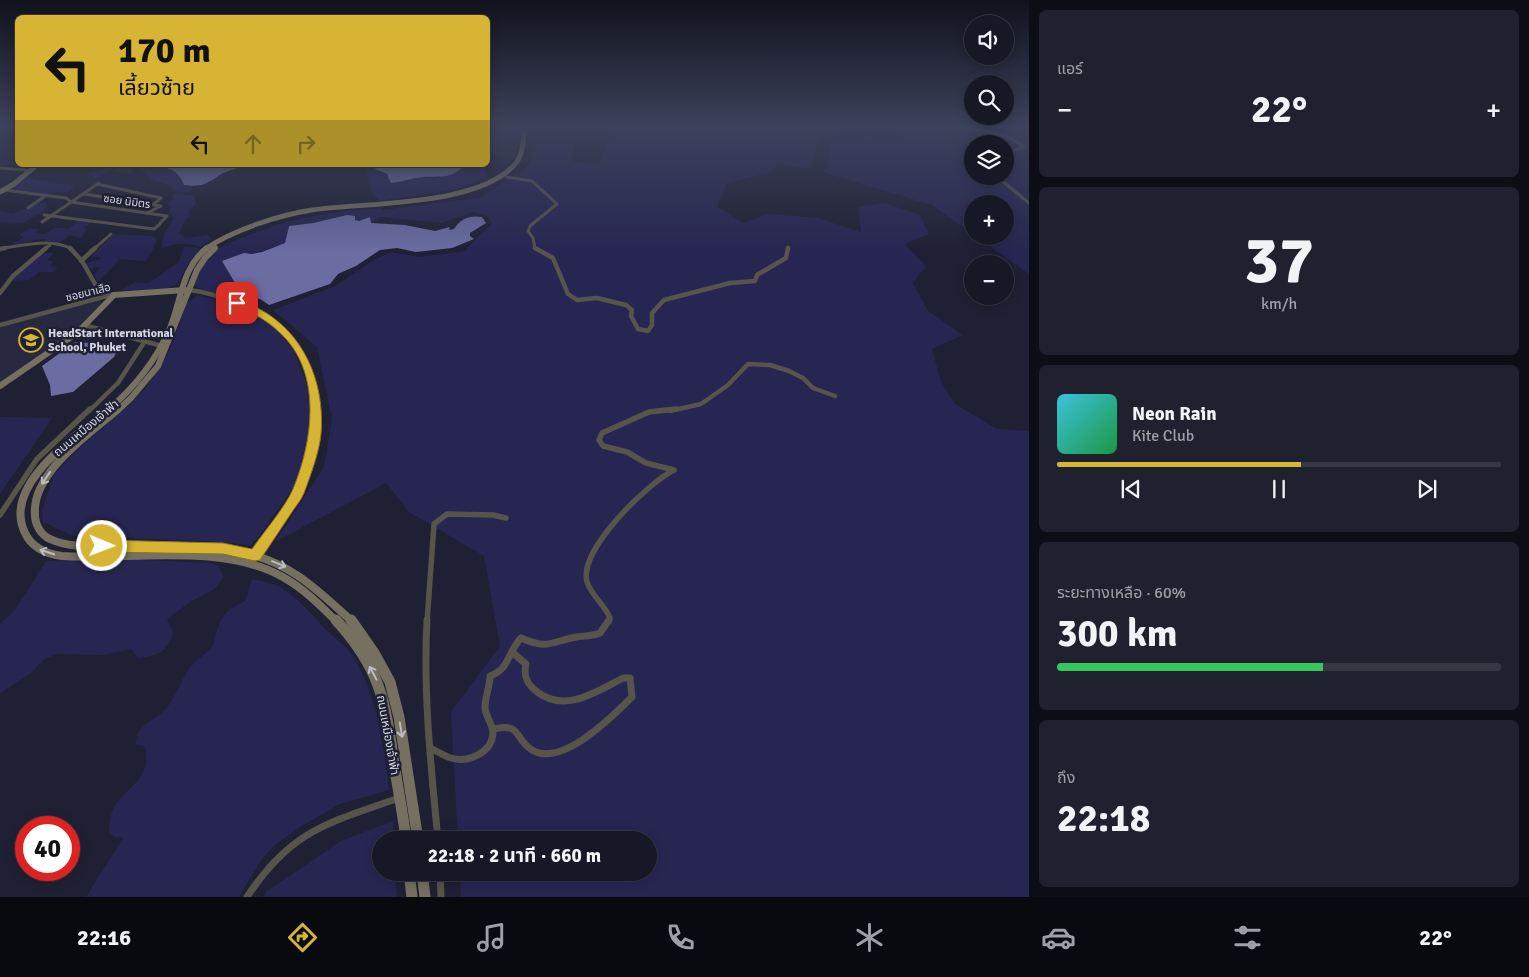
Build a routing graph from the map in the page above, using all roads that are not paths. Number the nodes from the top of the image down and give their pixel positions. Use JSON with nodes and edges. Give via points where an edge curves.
{"nodes":[{"id":1,"x":0,"y":168,"type":"edge"},
{"id":2,"x":29,"y":168,"type":"edge"},
{"id":3,"x":32,"y":168,"type":"edge"},
{"id":4,"x":511,"y":168,"type":"edge"},
{"id":5,"x":517,"y":168,"type":"edge"},
{"id":6,"x":26,"y":170,"type":"junction"},
{"id":7,"x":506,"y":177,"type":"junction"},
{"id":8,"x":1009,"y":185,"type":"edge"},
{"id":9,"x":1,"y":190,"type":"edge"},
{"id":10,"x":84,"y":194,"type":"junction"},
{"id":11,"x":45,"y":196,"type":"junction"},
{"id":12,"x":451,"y":196,"type":"junction"},
{"id":13,"x":71,"y":202,"type":"junction"},
{"id":14,"x":1029,"y":203,"type":"edge"},
{"id":15,"x":154,"y":204,"type":"junction"},
{"id":16,"x":28,"y":208,"type":"dead end"},
{"id":17,"x":147,"y":213,"type":"junction"},
{"id":18,"x":44,"y":215,"type":"dead end"},
{"id":19,"x":50,"y":216,"type":"junction"},
{"id":20,"x":42,"y":222,"type":"dead end"},
{"id":21,"x":111,"y":234,"type":"dead end"},
{"id":22,"x":50,"y":245,"type":"junction"},
{"id":23,"x":788,"y":247,"type":"dead end"},
{"id":24,"x":0,"y":249,"type":"edge"},
{"id":25,"x":81,"y":261,"type":"junction"},
{"id":26,"x":188,"y":275,"type":"junction"},
{"id":27,"x":195,"y":275,"type":"junction"},
{"id":28,"x":186,"y":290,"type":"junction"},
{"id":29,"x":0,"y":293,"type":"edge"},
{"id":30,"x":114,"y":295,"type":"junction"},
{"id":31,"x":0,"y":325,"type":"edge"},
{"id":32,"x":84,"y":325,"type":"junction"},
{"id":33,"x":145,"y":341,"type":"junction"},
{"id":34,"x":162,"y":346,"type":"junction"},
{"id":35,"x":0,"y":386,"type":"edge"},
{"id":36,"x":836,"y":396,"type":"dead end"},
{"id":37,"x":0,"y":515,"type":"edge"},
{"id":38,"x":506,"y":518,"type":"dead end"},
{"id":39,"x":86,"y":546,"type":"junction"},
{"id":40,"x":255,"y":555,"type":"junction"},
{"id":41,"x":80,"y":556,"type":"junction"},
{"id":42,"x":513,"y":653,"type":"junction"},
{"id":43,"x":493,"y":729,"type":"junction"},
{"id":44,"x":430,"y":748,"type":"junction"},
{"id":45,"x":412,"y":796,"type":"junction"},
{"id":46,"x":399,"y":798,"type":"junction"},
{"id":47,"x":404,"y":831,"type":"edge"},
{"id":48,"x":417,"y":831,"type":"edge"},
{"id":49,"x":437,"y":831,"type":"edge"},
{"id":50,"x":410,"y":881,"type":"edge"},
{"id":51,"x":423,"y":881,"type":"edge"},
{"id":52,"x":440,"y":881,"type":"edge"},
{"id":53,"x":247,"y":897,"type":"edge"},
{"id":54,"x":412,"y":897,"type":"edge"},
{"id":55,"x":426,"y":897,"type":"edge"},
{"id":56,"x":441,"y":897,"type":"edge"}],
"edges":[{"from":1,"to":6,"type":"street"},
{"from":2,"to":6,"type":"street"},
{"from":3,"to":9,"type":"street"},
{"from":4,"to":12,"type":"street","name":"ถนนเหมืองเจ้าฟ้า","via":[[480,186]]},
{"from":5,"to":7,"type":"street","name":"ถนนเหมืองเจ้าฟ้า"},
{"from":6,"to":9,"type":"street"},
{"from":7,"to":12,"type":"street","name":"ถนนเหมืองเจ้าฟ้า","via":[[487,187]]},
{"from":7,"to":23,"type":"street","via":[[532,181],[557,204],[533,221],[528,231],[535,248],[552,257],[557,264],[568,294],[578,300],[597,298],[626,306],[632,310],[631,316],[638,329],[648,331],[652,325],[652,313],[664,300],[730,283],[754,281],[757,275],[786,258]]},
{"from":8,"to":14,"type":"street"},
{"from":9,"to":11,"type":"street","name":"ซอย นิมิตร"},
{"from":10,"to":13,"type":"street"},
{"from":10,"to":15,"type":"street"},
{"from":10,"to":15,"type":"street","via":[[99,183],[154,194],[161,198]]},
{"from":11,"to":13,"type":"street","name":"ซอย นิมิตร","via":[[66,198]]},
{"from":11,"to":16,"type":"street"},
{"from":12,"to":26,"type":"street","name":"ถนนเหมืองเจ้าฟ้า","via":[[313,210],[284,216],[214,243],[202,253]]},
{"from":12,"to":27,"type":"street","name":"ถนนเหมืองเจ้าฟ้า","via":[[288,218],[221,244],[210,252]]},
{"from":13,"to":17,"type":"street","name":"ซอย นิมิตร"},
{"from":13,"to":19,"type":"street"},
{"from":15,"to":17,"type":"street","via":[[161,207]]},
{"from":17,"to":19,"type":"street","name":"ซอย นิมิตร","via":[[167,216],[154,229]]},
{"from":18,"to":19,"type":"street"},
{"from":19,"to":20,"type":"street"},
{"from":21,"to":25,"type":"street"},
{"from":22,"to":24,"type":"street","via":[[38,243]]},
{"from":22,"to":25,"type":"street","via":[[73,249]]},
{"from":22,"to":29,"type":"street","via":[[13,276]]},
{"from":25,"to":30,"type":"street","via":[[99,291]]},
{"from":26,"to":27,"type":"street"},
{"from":26,"to":28,"type":"street","name":"ถนนเหมืองเจ้าฟ้า"},
{"from":27,"to":28,"type":"street","name":"ถนนเหมืองเจ้าฟ้า"},
{"from":28,"to":30,"type":"street","name":"ซอยนาเสือ"},
{"from":28,"to":34,"type":"street","name":"ถนนเหมืองเจ้าฟ้า"},
{"from":28,"to":39,"type":"street","name":"ถนนเหมืองเจ้าฟ้า","one_way":true,"via":[[168,350],[157,368],[131,397],[68,452],[37,491],[34,518],[39,530],[51,540]]},
{"from":28,"to":40,"type":"street","via":[[221,297],[271,319],[299,350],[312,383],[315,433],[304,477],[291,505]]},
{"from":30,"to":31,"type":"street","name":"ซอยนาเสือ"},
{"from":30,"to":32,"type":"street"},
{"from":32,"to":33,"type":"street"},
{"from":32,"to":35,"type":"street","via":[[53,351]]},
{"from":33,"to":34,"type":"street"},
{"from":33,"to":37,"type":"street","via":[[118,383],[37,459]]},
{"from":41,"to":34,"type":"street","name":"ถนนเหมืองเจ้าฟ้า","one_way":true,"via":[[50,554],[26,538],[20,522],[21,504],[37,472],[126,393],[147,371]]},
{"from":36,"to":42,"type":"street","via":[[813,388],[789,371],[770,365],[748,364],[728,385],[701,404],[649,412],[602,433],[602,446],[628,452],[646,463],[674,470],[625,510],[596,544],[586,570],[586,581],[601,599],[610,618],[602,632],[594,637],[572,639],[552,646],[538,645],[521,638]]},
{"from":38,"to":44,"type":"street","via":[[447,514],[434,524],[425,657]]},
{"from":39,"to":40,"type":"street","name":"ถนนเหมืองเจ้าฟ้า","via":[[223,548]]},
{"from":39,"to":41,"type":"street"},
{"from":40,"to":45,"type":"street","name":"ถนนเหมืองเจ้าฟ้า","one_way":true,"via":[[290,569],[314,587],[353,622],[374,652],[390,682]]},
{"from":46,"to":41,"type":"street","name":"ถนนเหมืองเจ้าฟ้า","one_way":true,"via":[[389,723],[378,682],[365,656],[341,626],[307,594],[280,574],[239,561]]},
{"from":42,"to":43,"type":"street","via":[[499,673],[490,676],[485,708]]},
{"from":42,"to":43,"type":"street","via":[[526,664],[526,681],[545,699],[582,699],[623,678],[630,678],[632,697],[600,729],[553,752],[539,753],[528,748],[522,736],[511,727]]},
{"from":43,"to":44,"type":"street","via":[[487,750],[466,760],[452,759]]},
{"from":44,"to":49,"type":"street"},
{"from":45,"to":46,"type":"street"},
{"from":45,"to":48,"type":"street","name":"ถนนเหมืองเจ้าฟ้า"},
{"from":46,"to":47,"type":"street","name":"ถนนเหมืองเจ้าฟ้า"},
{"from":46,"to":53,"type":"street","via":[[317,828],[298,840],[274,861]]},
{"from":50,"to":54,"type":"street"},
{"from":51,"to":55,"type":"street"},
{"from":52,"to":56,"type":"street"}]}
